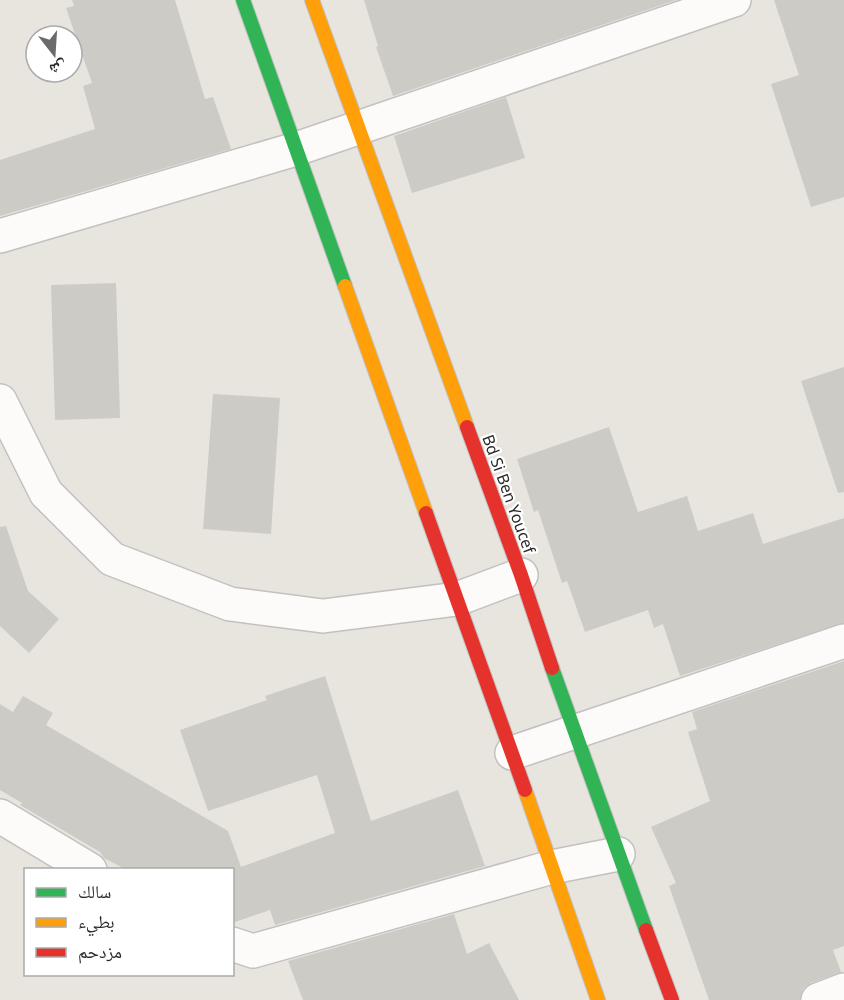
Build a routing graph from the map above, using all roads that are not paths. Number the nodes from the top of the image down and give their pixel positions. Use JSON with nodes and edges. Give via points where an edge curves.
{"nodes":[{"id":1,"x":243,"y":0,"type":"edge"},
{"id":2,"x":312,"y":0,"type":"edge"},
{"id":3,"x":734,"y":0,"type":"edge"},
{"id":4,"x":360,"y":128,"type":"junction"},
{"id":5,"x":296,"y":149,"type":"junction"},
{"id":6,"x":0,"y":236,"type":"edge"},
{"id":7,"x":0,"y":401,"type":"edge"},
{"id":8,"x":521,"y":575,"type":"junction"},
{"id":9,"x":457,"y":599,"type":"junction"},
{"id":10,"x":844,"y":641,"type":"edge"},
{"id":11,"x":575,"y":733,"type":"junction"},
{"id":12,"x":512,"y":753,"type":"junction"},
{"id":13,"x":0,"y":816,"type":"edge"},
{"id":14,"x":618,"y":854,"type":"junction"},
{"id":15,"x":552,"y":867,"type":"junction"},
{"id":16,"x":87,"y":868,"type":"edge"},
{"id":17,"x":234,"y":945,"type":"edge"},
{"id":18,"x":844,"y":990,"type":"edge"},
{"id":19,"x":598,"y":1000,"type":"edge"},
{"id":20,"x":672,"y":1000,"type":"edge"},
{"id":21,"x":818,"y":1000,"type":"edge"}],
"edges":[{"from":1,"to":5,"type":"street"},
{"from":2,"to":4,"type":"street","name":"Bd Si Ben Youcef"},
{"from":3,"to":4,"type":"street"},
{"from":4,"to":5,"type":"street"},
{"from":4,"to":8,"type":"street","name":"Bd Si Ben Youcef"},
{"from":5,"to":6,"type":"street"},
{"from":5,"to":9,"type":"street"},
{"from":7,"to":9,"type":"street","via":[[46,493],[112,559],[230,604],[323,616]]},
{"from":8,"to":9,"type":"street"},
{"from":8,"to":11,"type":"street","name":"Bd Si Ben Youcef"},
{"from":9,"to":12,"type":"street"},
{"from":10,"to":11,"type":"street"},
{"from":11,"to":12,"type":"street"},
{"from":11,"to":14,"type":"street","name":"Bd Si Ben Youcef"},
{"from":12,"to":15,"type":"street"},
{"from":13,"to":16,"type":"street"},
{"from":14,"to":15,"type":"street"},
{"from":14,"to":20,"type":"street","name":"Bd Si Ben Youcef"},
{"from":15,"to":17,"type":"street","via":[[254,951]]},
{"from":15,"to":19,"type":"street"},
{"from":18,"to":21,"type":"street"}]}
